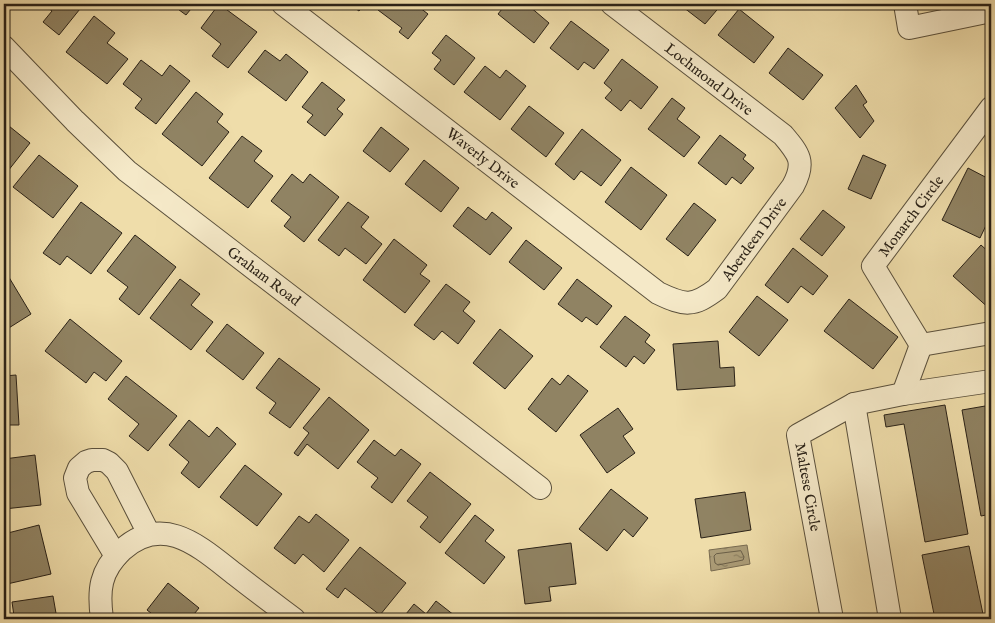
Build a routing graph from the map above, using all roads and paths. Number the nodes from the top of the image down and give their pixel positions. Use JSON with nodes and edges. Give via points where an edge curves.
{"nodes":[{"id":1,"x":282,"y":4,"type":"edge"},
{"id":2,"x":612,"y":4,"type":"edge"},
{"id":3,"x":905,"y":4,"type":"edge"},
{"id":4,"x":991,"y":11,"type":"edge"},
{"id":5,"x":4,"y":47,"type":"edge"},
{"id":6,"x":991,"y":108,"type":"edge"},
{"id":7,"x":800,"y":159,"type":"joint"},
{"id":8,"x":689,"y":303,"type":"joint"},
{"id":9,"x":991,"y":334,"type":"edge"},
{"id":10,"x":921,"y":345,"type":"junction"},
{"id":11,"x":991,"y":381,"type":"edge"},
{"id":12,"x":903,"y":394,"type":"junction"},
{"id":13,"x":854,"y":404,"type":"junction"},
{"id":14,"x":540,"y":488,"type":"dead end"},
{"id":15,"x":149,"y":534,"type":"junction"},
{"id":16,"x":116,"y":556,"type":"junction"},
{"id":17,"x":102,"y":619,"type":"edge"},
{"id":18,"x":294,"y":619,"type":"edge"},
{"id":19,"x":832,"y":619,"type":"edge"},
{"id":20,"x":890,"y":619,"type":"edge"}],
"edges":[{"from":1,"to":8,"type":"street","name":"Waverly Drive","via":[[658,293]]},
{"from":2,"to":7,"type":"street","name":"Lochmond Drive","via":[[783,135]]},
{"from":3,"to":4,"type":"street","via":[[909,28]]},
{"from":5,"to":14,"type":"street","name":"Graham Road","via":[[127,171]]},
{"from":6,"to":10,"type":"street","name":"Monarch Circle","via":[[873,266]]},
{"from":7,"to":8,"type":"street","name":"Aberdeen Drive","via":[[800,174],[793,186],[717,288],[702,300]]},
{"from":9,"to":10,"type":"street"},
{"from":10,"to":12,"type":"street"},
{"from":11,"to":12,"type":"street","name":"Maltese Circle"},
{"from":12,"to":13,"type":"street","name":"Maltese Circle"},
{"from":13,"to":19,"type":"street","name":"Maltese Circle","via":[[798,435]]},
{"from":13,"to":20,"type":"street"},
{"from":15,"to":16,"type":"street","via":[[131,542]]},
{"from":15,"to":16,"type":"street","via":[[110,463],[101,460],[86,462],[75,478],[78,494]]},
{"from":15,"to":18,"type":"street","via":[[174,536],[195,543]]},
{"from":16,"to":17,"type":"street","via":[[104,572],[99,598]]}]}
